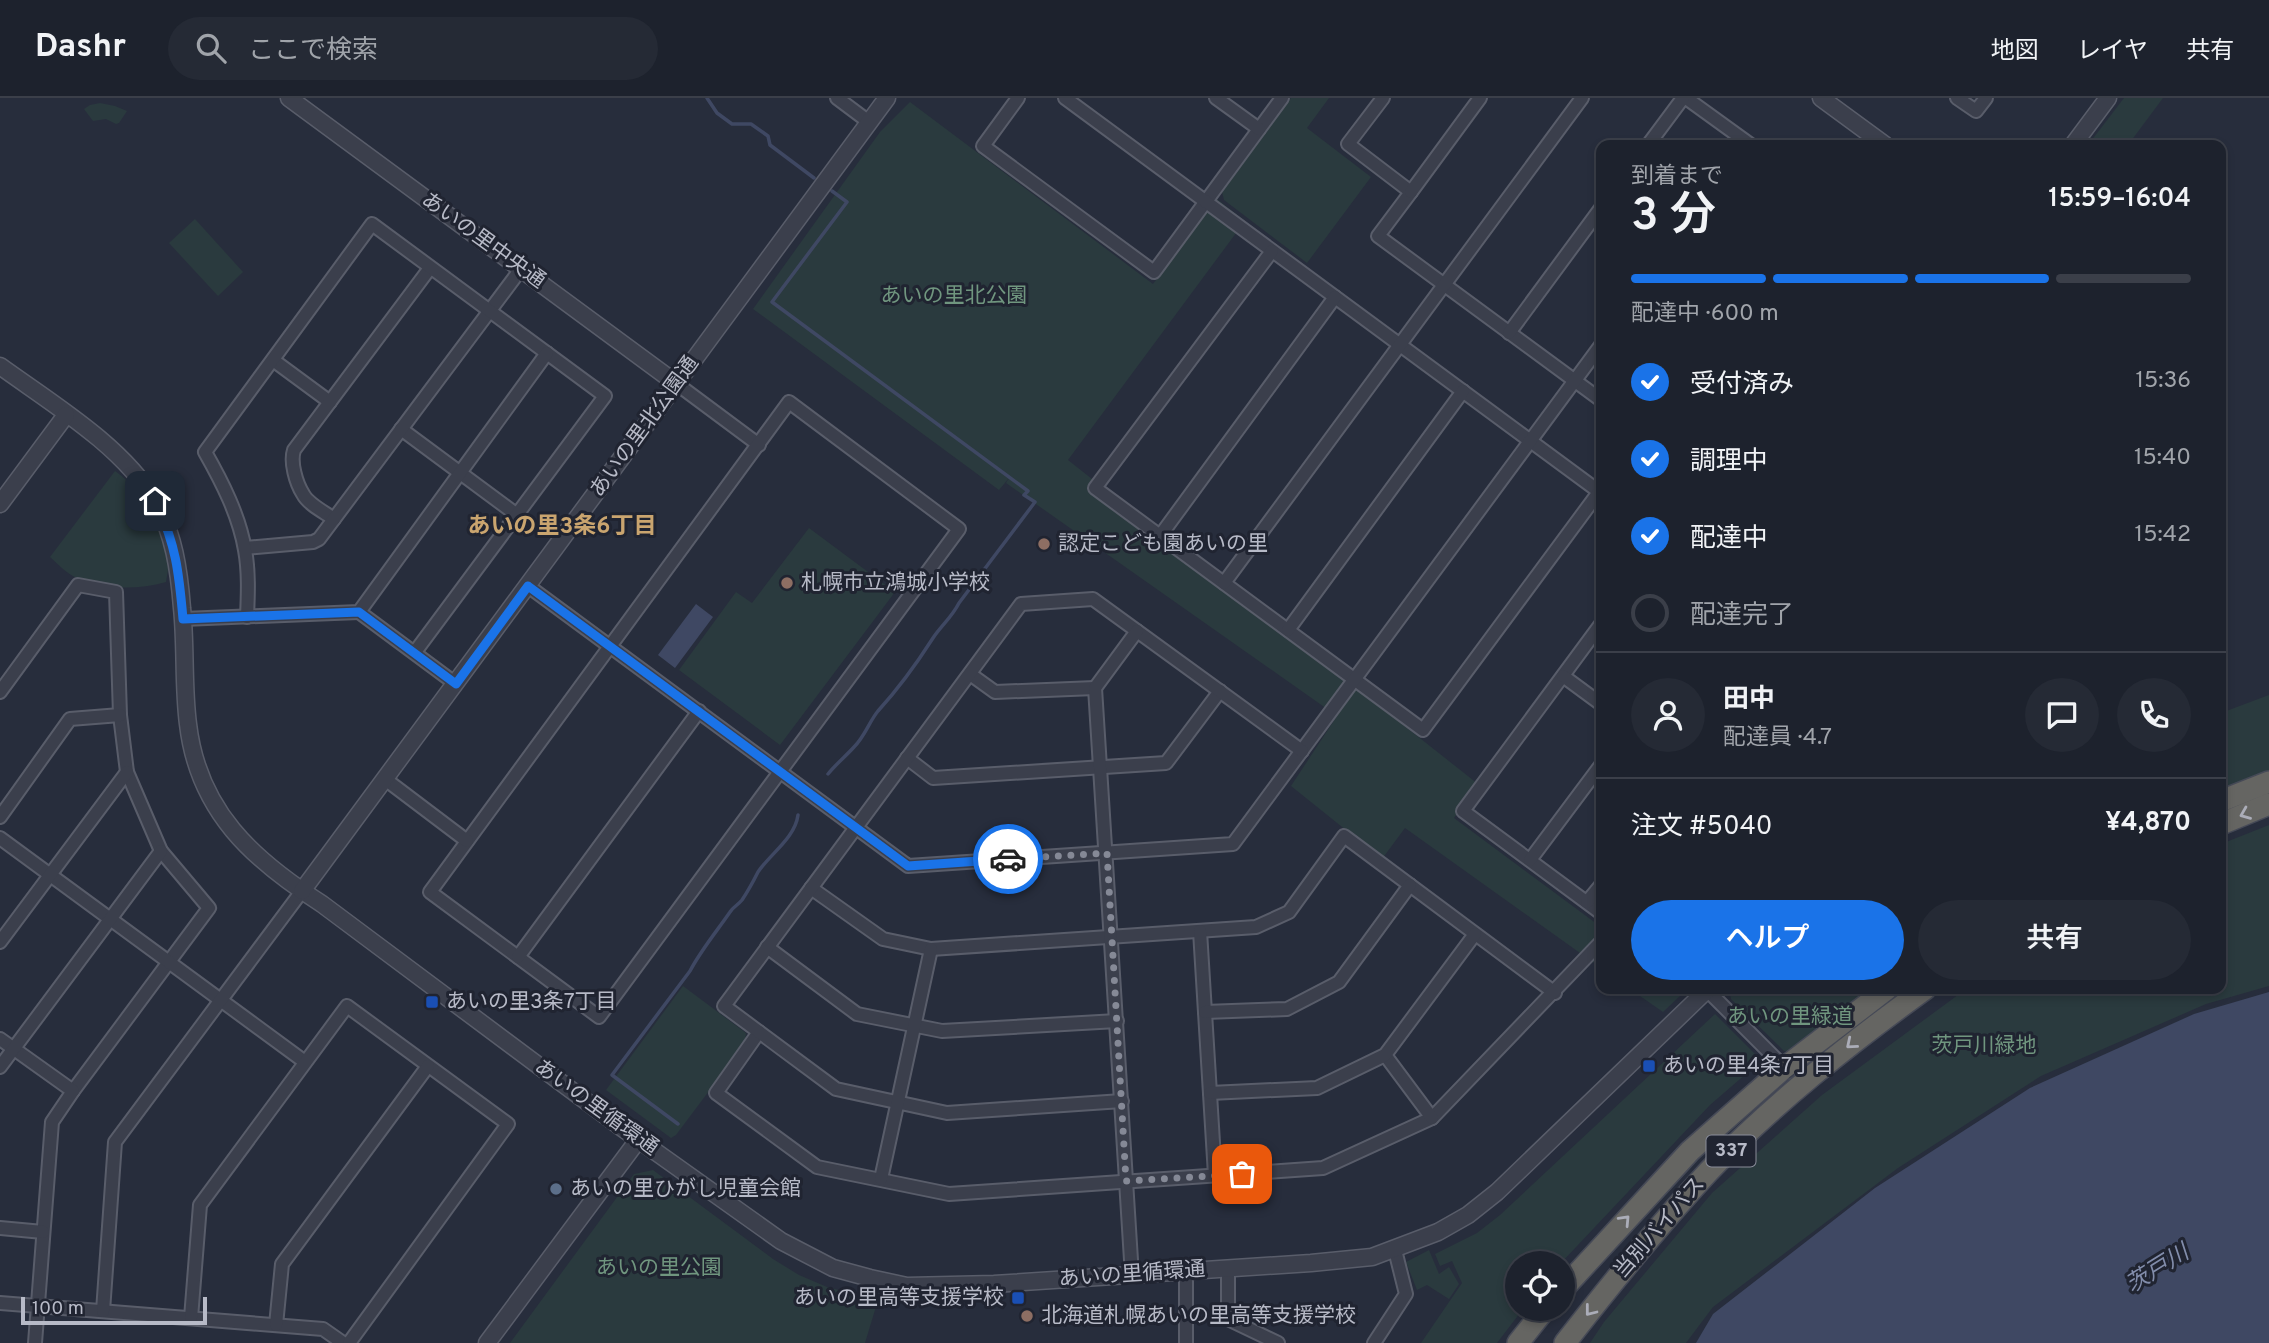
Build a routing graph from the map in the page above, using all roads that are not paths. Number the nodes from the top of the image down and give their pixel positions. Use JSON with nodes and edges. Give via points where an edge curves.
{"nodes":[{"id":1,"x":289,"y":98,"type":"edge"},
{"id":2,"x":837,"y":98,"type":"edge"},
{"id":3,"x":887,"y":98,"type":"edge"},
{"id":4,"x":1017,"y":98,"type":"edge"},
{"id":5,"x":1065,"y":98,"type":"edge"},
{"id":6,"x":1216,"y":98,"type":"edge"},
{"id":7,"x":1282,"y":98,"type":"edge"},
{"id":8,"x":1383,"y":98,"type":"edge"},
{"id":9,"x":1480,"y":98,"type":"edge"},
{"id":10,"x":1582,"y":98,"type":"edge"},
{"id":11,"x":1684,"y":98,"type":"edge"},
{"id":12,"x":1821,"y":98,"type":"edge"},
{"id":13,"x":1957,"y":98,"type":"edge"},
{"id":14,"x":1986,"y":98,"type":"edge"},
{"id":15,"x":2108,"y":98,"type":"edge"},
{"id":16,"x":869,"y":122,"type":"junction"},
{"id":17,"x":1259,"y":129,"type":"junction"},
{"id":18,"x":1652,"y":140,"type":"edge"},
{"id":19,"x":1743,"y":140,"type":"edge"},
{"id":20,"x":1878,"y":140,"type":"edge"},
{"id":21,"x":2077,"y":140,"type":"edge"},
{"id":22,"x":1410,"y":192,"type":"junction"},
{"id":23,"x":1205,"y":201,"type":"junction"},
{"id":24,"x":1596,"y":215,"type":"edge"},
{"id":25,"x":1272,"y":251,"type":"junction"},
{"id":26,"x":430,"y":268,"type":"junction"},
{"id":27,"x":521,"y":269,"type":"junction"},
{"id":28,"x":1443,"y":284,"type":"junction"},
{"id":29,"x":1335,"y":297,"type":"junction"},
{"id":30,"x":489,"y":310,"type":"junction"},
{"id":31,"x":1509,"y":333,"type":"junction"},
{"id":32,"x":1400,"y":345,"type":"junction"},
{"id":33,"x":1596,"y":352,"type":"edge"},
{"id":34,"x":547,"y":354,"type":"junction"},
{"id":35,"x":272,"y":360,"type":"junction"},
{"id":36,"x":0,"y":366,"type":"edge"},
{"id":37,"x":1575,"y":381,"type":"junction"},
{"id":38,"x":677,"y":384,"type":"junction"},
{"id":39,"x":1463,"y":391,"type":"junction"},
{"id":40,"x":1596,"y":396,"type":"edge"},
{"id":41,"x":330,"y":402,"type":"junction"},
{"id":42,"x":66,"y":415,"type":"junction"},
{"id":43,"x":401,"y":429,"type":"junction"},
{"id":44,"x":1531,"y":441,"type":"junction"},
{"id":45,"x":759,"y":444,"type":"junction"},
{"id":46,"x":459,"y":472,"type":"junction"},
{"id":47,"x":1596,"y":489,"type":"edge"},
{"id":48,"x":1596,"y":497,"type":"edge"},
{"id":49,"x":0,"y":503,"type":"edge"},
{"id":50,"x":517,"y":514,"type":"junction"},
{"id":51,"x":334,"y":519,"type":"junction"},
{"id":52,"x":1160,"y":536,"type":"junction"},
{"id":53,"x":245,"y":548,"type":"junction"},
{"id":54,"x":1224,"y":583,"type":"junction"},
{"id":55,"x":528,"y":586,"type":"junction"},
{"id":56,"x":359,"y":612,"type":"junction"},
{"id":57,"x":247,"y":617,"type":"junction"},
{"id":58,"x":183,"y":619,"type":"junction"},
{"id":59,"x":1288,"y":630,"type":"junction"},
{"id":60,"x":1137,"y":631,"type":"junction"},
{"id":61,"x":1596,"y":631,"type":"edge"},
{"id":62,"x":610,"y":645,"type":"junction"},
{"id":63,"x":415,"y":652,"type":"junction"},
{"id":64,"x":970,"y":674,"type":"junction"},
{"id":65,"x":1563,"y":676,"type":"junction"},
{"id":66,"x":1355,"y":679,"type":"junction"},
{"id":67,"x":456,"y":684,"type":"junction"},
{"id":68,"x":1095,"y":688,"type":"junction"},
{"id":69,"x":1220,"y":691,"type":"junction"},
{"id":70,"x":0,"y":692,"type":"edge"},
{"id":71,"x":1596,"y":700,"type":"edge"},
{"id":72,"x":699,"y":712,"type":"junction"},
{"id":73,"x":120,"y":715,"type":"junction"},
{"id":74,"x":1302,"y":751,"type":"junction"},
{"id":75,"x":907,"y":758,"type":"junction"},
{"id":76,"x":1101,"y":768,"type":"junction"},
{"id":77,"x":127,"y":772,"type":"junction"},
{"id":78,"x":780,"y":772,"type":"junction"},
{"id":79,"x":1596,"y":772,"type":"edge"},
{"id":80,"x":385,"y":779,"type":"junction"},
{"id":81,"x":2269,"y":782,"type":"edge"},
{"id":82,"x":2226,"y":799,"type":"edge"},
{"id":83,"x":2269,"y":804,"type":"edge"},
{"id":84,"x":0,"y":817,"type":"edge"},
{"id":85,"x":2226,"y":822,"type":"edge"},
{"id":86,"x":856,"y":827,"type":"junction"},
{"id":87,"x":0,"y":838,"type":"edge"},
{"id":88,"x":467,"y":841,"type":"junction"},
{"id":89,"x":161,"y":851,"type":"junction"},
{"id":90,"x":1107,"y":853,"type":"junction"},
{"id":91,"x":1530,"y":860,"type":"junction"},
{"id":92,"x":50,"y":874,"type":"junction"},
{"id":93,"x":1410,"y":885,"type":"junction"},
{"id":94,"x":811,"y":888,"type":"junction"},
{"id":95,"x":302,"y":891,"type":"junction"},
{"id":96,"x":1596,"y":891,"type":"edge"},
{"id":97,"x":1587,"y":902,"type":"junction"},
{"id":98,"x":1596,"y":909,"type":"edge"},
{"id":99,"x":109,"y":918,"type":"junction"},
{"id":100,"x":1200,"y":931,"type":"junction"},
{"id":101,"x":1475,"y":934,"type":"junction"},
{"id":102,"x":1112,"y":937,"type":"junction"},
{"id":103,"x":0,"y":942,"type":"edge"},
{"id":104,"x":767,"y":947,"type":"junction"},
{"id":105,"x":1596,"y":948,"type":"edge"},
{"id":106,"x":931,"y":949,"type":"junction"},
{"id":107,"x":518,"y":957,"type":"junction"},
{"id":108,"x":170,"y":962,"type":"junction"},
{"id":109,"x":1555,"y":993,"type":"junction"},
{"id":110,"x":1702,"y":994,"type":"edge"},
{"id":111,"x":1712,"y":994,"type":"edge"},
{"id":112,"x":1880,"y":994,"type":"edge"},
{"id":113,"x":1918,"y":994,"type":"edge"},
{"id":114,"x":222,"y":999,"type":"junction"},
{"id":115,"x":1205,"y":1012,"type":"junction"},
{"id":116,"x":1117,"y":1021,"type":"junction"},
{"id":117,"x":915,"y":1025,"type":"junction"},
{"id":118,"x":759,"y":1032,"type":"junction"},
{"id":119,"x":0,"y":1039,"type":"edge"},
{"id":120,"x":13,"y":1049,"type":"junction"},
{"id":121,"x":1385,"y":1055,"type":"junction"},
{"id":122,"x":305,"y":1062,"type":"junction"},
{"id":123,"x":428,"y":1066,"type":"junction"},
{"id":124,"x":0,"y":1067,"type":"edge"},
{"id":125,"x":1784,"y":1068,"type":"junction"},
{"id":126,"x":1801,"y":1085,"type":"junction"},
{"id":127,"x":73,"y":1091,"type":"junction"},
{"id":128,"x":1210,"y":1093,"type":"junction"},
{"id":129,"x":1122,"y":1101,"type":"junction"},
{"id":130,"x":898,"y":1102,"type":"junction"},
{"id":131,"x":1432,"y":1118,"type":"junction"},
{"id":132,"x":638,"y":1140,"type":"junction"},
{"id":133,"x":1215,"y":1175,"type":"junction"},
{"id":134,"x":881,"y":1179,"type":"junction"},
{"id":135,"x":1126,"y":1181,"type":"junction"},
{"id":136,"x":0,"y":1228,"type":"edge"},
{"id":137,"x":43,"y":1232,"type":"junction"},
{"id":138,"x":1395,"y":1250,"type":"junction"},
{"id":139,"x":1228,"y":1269,"type":"junction"},
{"id":140,"x":1186,"y":1272,"type":"junction"},
{"id":141,"x":1132,"y":1276,"type":"junction"},
{"id":142,"x":1575,"y":1276,"type":"edge"},
{"id":143,"x":0,"y":1303,"type":"edge"},
{"id":144,"x":39,"y":1306,"type":"junction"},
{"id":145,"x":103,"y":1311,"type":"junction"},
{"id":146,"x":191,"y":1318,"type":"junction"},
{"id":147,"x":1535,"y":1321,"type":"edge"},
{"id":148,"x":276,"y":1325,"type":"junction"},
{"id":149,"x":36,"y":1343,"type":"edge"},
{"id":150,"x":343,"y":1343,"type":"edge"},
{"id":151,"x":349,"y":1343,"type":"edge"},
{"id":152,"x":487,"y":1343,"type":"edge"},
{"id":153,"x":1186,"y":1343,"type":"edge"},
{"id":154,"x":1278,"y":1343,"type":"edge"},
{"id":155,"x":1374,"y":1343,"type":"edge"},
{"id":156,"x":1518,"y":1343,"type":"edge"},
{"id":157,"x":1565,"y":1343,"type":"edge"}],
"edges":[{"from":1,"to":27,"type":"street","name":"あいの里中央通"},
{"from":2,"to":16,"type":"street"},
{"from":3,"to":16,"type":"street","name":"あいの里北公園通"},
{"from":4,"to":23,"type":"street","via":[[983,146],[1154,272]]},
{"from":5,"to":23,"type":"street"},
{"from":6,"to":17,"type":"street"},
{"from":7,"to":17,"type":"street"},
{"from":8,"to":22,"type":"street","via":[[1348,144]]},
{"from":9,"to":22,"type":"street"},
{"from":10,"to":28,"type":"street"},
{"from":11,"to":18,"type":"street"},
{"from":11,"to":19,"type":"street"},
{"from":12,"to":20,"type":"street"},
{"from":13,"to":14,"type":"street","via":[[1976,111]]},
{"from":15,"to":21,"type":"street"},
{"from":16,"to":38,"type":"street","name":"あいの里北公園通"},
{"from":17,"to":23,"type":"street"},
{"from":22,"to":28,"type":"street","via":[[1378,236]]},
{"from":23,"to":25,"type":"street"},
{"from":24,"to":31,"type":"street"},
{"from":25,"to":29,"type":"street"},
{"from":25,"to":52,"type":"street","via":[[1095,488]]},
{"from":26,"to":30,"type":"street"},
{"from":26,"to":35,"type":"street","via":[[373,224]]},
{"from":26,"to":41,"type":"street"},
{"from":27,"to":30,"type":"street"},
{"from":27,"to":38,"type":"street","name":"あいの里中央通"},
{"from":28,"to":31,"type":"street"},
{"from":28,"to":32,"type":"street"},
{"from":29,"to":32,"type":"street"},
{"from":29,"to":52,"type":"street"},
{"from":30,"to":34,"type":"street"},
{"from":30,"to":43,"type":"street"},
{"from":31,"to":37,"type":"street"},
{"from":32,"to":39,"type":"street"},
{"from":32,"to":54,"type":"street"},
{"from":33,"to":37,"type":"street"},
{"from":34,"to":46,"type":"street"},
{"from":34,"to":50,"type":"street","via":[[605,396]]},
{"from":35,"to":41,"type":"street"},
{"from":35,"to":53,"type":"street","via":[[205,452],[221,480]]},
{"from":36,"to":42,"type":"street","name":"あいの里循環通"},
{"from":37,"to":40,"type":"street"},
{"from":37,"to":44,"type":"street"},
{"from":38,"to":45,"type":"street"},
{"from":38,"to":55,"type":"street","name":"あいの里北公園通"},
{"from":39,"to":44,"type":"street"},
{"from":39,"to":59,"type":"street"},
{"from":41,"to":51,"type":"street","via":[[292,456],[303,496]]},
{"from":42,"to":49,"type":"street"},
{"from":42,"to":58,"type":"street","name":"あいの里循環通","via":[[109,446],[155,501],[177,559]]},
{"from":43,"to":46,"type":"street"},
{"from":43,"to":51,"type":"street"},
{"from":44,"to":47,"type":"street"},
{"from":44,"to":66,"type":"street"},
{"from":45,"to":62,"type":"street"},
{"from":45,"to":78,"type":"street","via":[[789,402],[959,529]]},
{"from":46,"to":50,"type":"street"},
{"from":46,"to":56,"type":"street"},
{"from":48,"to":66,"type":"street","via":[[1423,730]]},
{"from":50,"to":63,"type":"street"},
{"from":51,"to":53,"type":"street","via":[[313,542]]},
{"from":52,"to":54,"type":"street"},
{"from":53,"to":57,"type":"street"},
{"from":54,"to":59,"type":"street"},
{"from":55,"to":62,"type":"street"},
{"from":55,"to":67,"type":"street","name":"あいの里北公園通"},
{"from":56,"to":57,"type":"street"},
{"from":56,"to":63,"type":"street"},
{"from":57,"to":58,"type":"street"},
{"from":58,"to":95,"type":"street","name":"あいの里循環通","via":[[188,724],[209,797],[254,855]]},
{"from":59,"to":66,"type":"street"},
{"from":60,"to":64,"type":"street","via":[[1093,599],[1021,604]]},
{"from":60,"to":68,"type":"street"},
{"from":60,"to":69,"type":"street"},
{"from":61,"to":65,"type":"street"},
{"from":62,"to":72,"type":"street"},
{"from":62,"to":88,"type":"street"},
{"from":63,"to":67,"type":"street"},
{"from":64,"to":68,"type":"street","via":[[995,692]]},
{"from":64,"to":75,"type":"street"},
{"from":65,"to":71,"type":"street"},
{"from":65,"to":91,"type":"street","via":[[1464,811]]},
{"from":66,"to":74,"type":"street"},
{"from":67,"to":80,"type":"street","name":"あいの里北公園通"},
{"from":68,"to":76,"type":"street"},
{"from":69,"to":74,"type":"street"},
{"from":69,"to":76,"type":"street","via":[[1166,763]]},
{"from":70,"to":73,"type":"street","via":[[78,585],[116,592]]},
{"from":72,"to":78,"type":"street"},
{"from":72,"to":107,"type":"street"},
{"from":73,"to":77,"type":"street"},
{"from":73,"to":84,"type":"street","via":[[70,719]]},
{"from":74,"to":90,"type":"street","via":[[1233,844]]},
{"from":75,"to":76,"type":"street","via":[[933,778]]},
{"from":75,"to":86,"type":"street"},
{"from":76,"to":90,"type":"street"},
{"from":77,"to":89,"type":"street"},
{"from":77,"to":92,"type":"street"},
{"from":78,"to":86,"type":"street"},
{"from":78,"to":107,"type":"street","via":[[599,1017]]},
{"from":79,"to":91,"type":"street"},
{"from":80,"to":88,"type":"street"},
{"from":80,"to":95,"type":"street","name":"あいの里北公園通"},
{"from":81,"to":82,"type":"highway"},
{"from":83,"to":85,"type":"highway","one_way":true},
{"from":86,"to":90,"type":"street","via":[[908,866]]},
{"from":86,"to":94,"type":"street"},
{"from":87,"to":92,"type":"street"},
{"from":88,"to":107,"type":"street","via":[[430,892]]},
{"from":89,"to":99,"type":"street"},
{"from":89,"to":108,"type":"street","via":[[209,908]]},
{"from":90,"to":102,"type":"street"},
{"from":91,"to":97,"type":"street"},
{"from":92,"to":99,"type":"street"},
{"from":92,"to":103,"type":"street"},
{"from":93,"to":100,"type":"street","via":[[1344,836],[1289,912],[1256,927]]},
{"from":93,"to":101,"type":"street"},
{"from":93,"to":115,"type":"street","via":[[1339,982],[1287,1009]]},
{"from":94,"to":104,"type":"street"},
{"from":94,"to":106,"type":"street","via":[[883,939]]},
{"from":95,"to":114,"type":"street"},
{"from":95,"to":132,"type":"street","name":"あいの里循環通"},
{"from":96,"to":97,"type":"street"},
{"from":97,"to":98,"type":"street"},
{"from":99,"to":108,"type":"street"},
{"from":99,"to":120,"type":"street"},
{"from":100,"to":102,"type":"street"},
{"from":100,"to":115,"type":"street"},
{"from":101,"to":109,"type":"street"},
{"from":101,"to":121,"type":"street"},
{"from":102,"to":106,"type":"street"},
{"from":102,"to":116,"type":"street"},
{"from":104,"to":117,"type":"street","via":[[857,1014]]},
{"from":104,"to":118,"type":"street","via":[[724,1006]]},
{"from":105,"to":109,"type":"street"},
{"from":106,"to":117,"type":"street"},
{"from":108,"to":114,"type":"street"},
{"from":108,"to":127,"type":"street"},
{"from":109,"to":131,"type":"street"},
{"from":110,"to":138,"type":"street","name":"あいの里循環通","via":[[1496,1192],[1438,1232]]},
{"from":111,"to":125,"type":"street"},
{"from":112,"to":125,"type":"highway","name":"当別バイパス","number":"337"},
{"from":113,"to":126,"type":"highway","name":"当別バイパス","number":"337","one_way":true},
{"from":114,"to":122,"type":"street"},
{"from":114,"to":145,"type":"street","via":[[115,1142]]},
{"from":115,"to":128,"type":"street"},
{"from":116,"to":117,"type":"street","via":[[942,1031]]},
{"from":116,"to":129,"type":"street"},
{"from":117,"to":130,"type":"street"},
{"from":118,"to":130,"type":"street","via":[[836,1089]]},
{"from":118,"to":134,"type":"street","via":[[716,1093],[817,1167]]},
{"from":119,"to":120,"type":"street"},
{"from":120,"to":124,"type":"street"},
{"from":120,"to":127,"type":"street"},
{"from":121,"to":128,"type":"street","via":[[1317,1088]]},
{"from":121,"to":131,"type":"street"},
{"from":122,"to":123,"type":"street","via":[[347,1006]]},
{"from":122,"to":146,"type":"street","via":[[200,1205]]},
{"from":123,"to":148,"type":"street","via":[[282,1264]]},
{"from":123,"to":151,"type":"street","via":[[509,1124]]},
{"from":125,"to":126,"type":"street"},
{"from":142,"to":125,"type":"highway","name":"当別バイパス","number":"337","one_way":true,"via":[[1690,1152]]},
{"from":126,"to":157,"type":"highway","name":"当別バイパス","number":"337","one_way":true,"via":[[1665,1219]]},
{"from":127,"to":137,"type":"street","via":[[52,1122]]},
{"from":128,"to":133,"type":"street"},
{"from":129,"to":130,"type":"street","via":[[947,1113]]},
{"from":129,"to":135,"type":"street"},
{"from":130,"to":134,"type":"street"},
{"from":131,"to":133,"type":"street","via":[[1323,1168]]},
{"from":132,"to":141,"type":"street","name":"あいの里循環通","via":[[781,1241],[833,1268],[906,1286]]},
{"from":132,"to":152,"type":"street"},
{"from":133,"to":135,"type":"street"},
{"from":134,"to":135,"type":"street","via":[[949,1194]]},
{"from":135,"to":141,"type":"street"},
{"from":136,"to":137,"type":"street"},
{"from":137,"to":144,"type":"street"},
{"from":138,"to":139,"type":"street","name":"あいの里循環通","via":[[1372,1257]]},
{"from":138,"to":155,"type":"street","via":[[1406,1294]]},
{"from":139,"to":140,"type":"street","name":"あいの里循環通"},
{"from":139,"to":154,"type":"street","via":[[1228,1319]]},
{"from":140,"to":141,"type":"street","name":"あいの里循環通"},
{"from":140,"to":153,"type":"street"},
{"from":143,"to":144,"type":"street"},
{"from":144,"to":145,"type":"street"},
{"from":144,"to":149,"type":"street"},
{"from":145,"to":146,"type":"street"},
{"from":146,"to":148,"type":"street"},
{"from":147,"to":156,"type":"highway"},
{"from":148,"to":150,"type":"street","via":[[323,1329]]}]}
